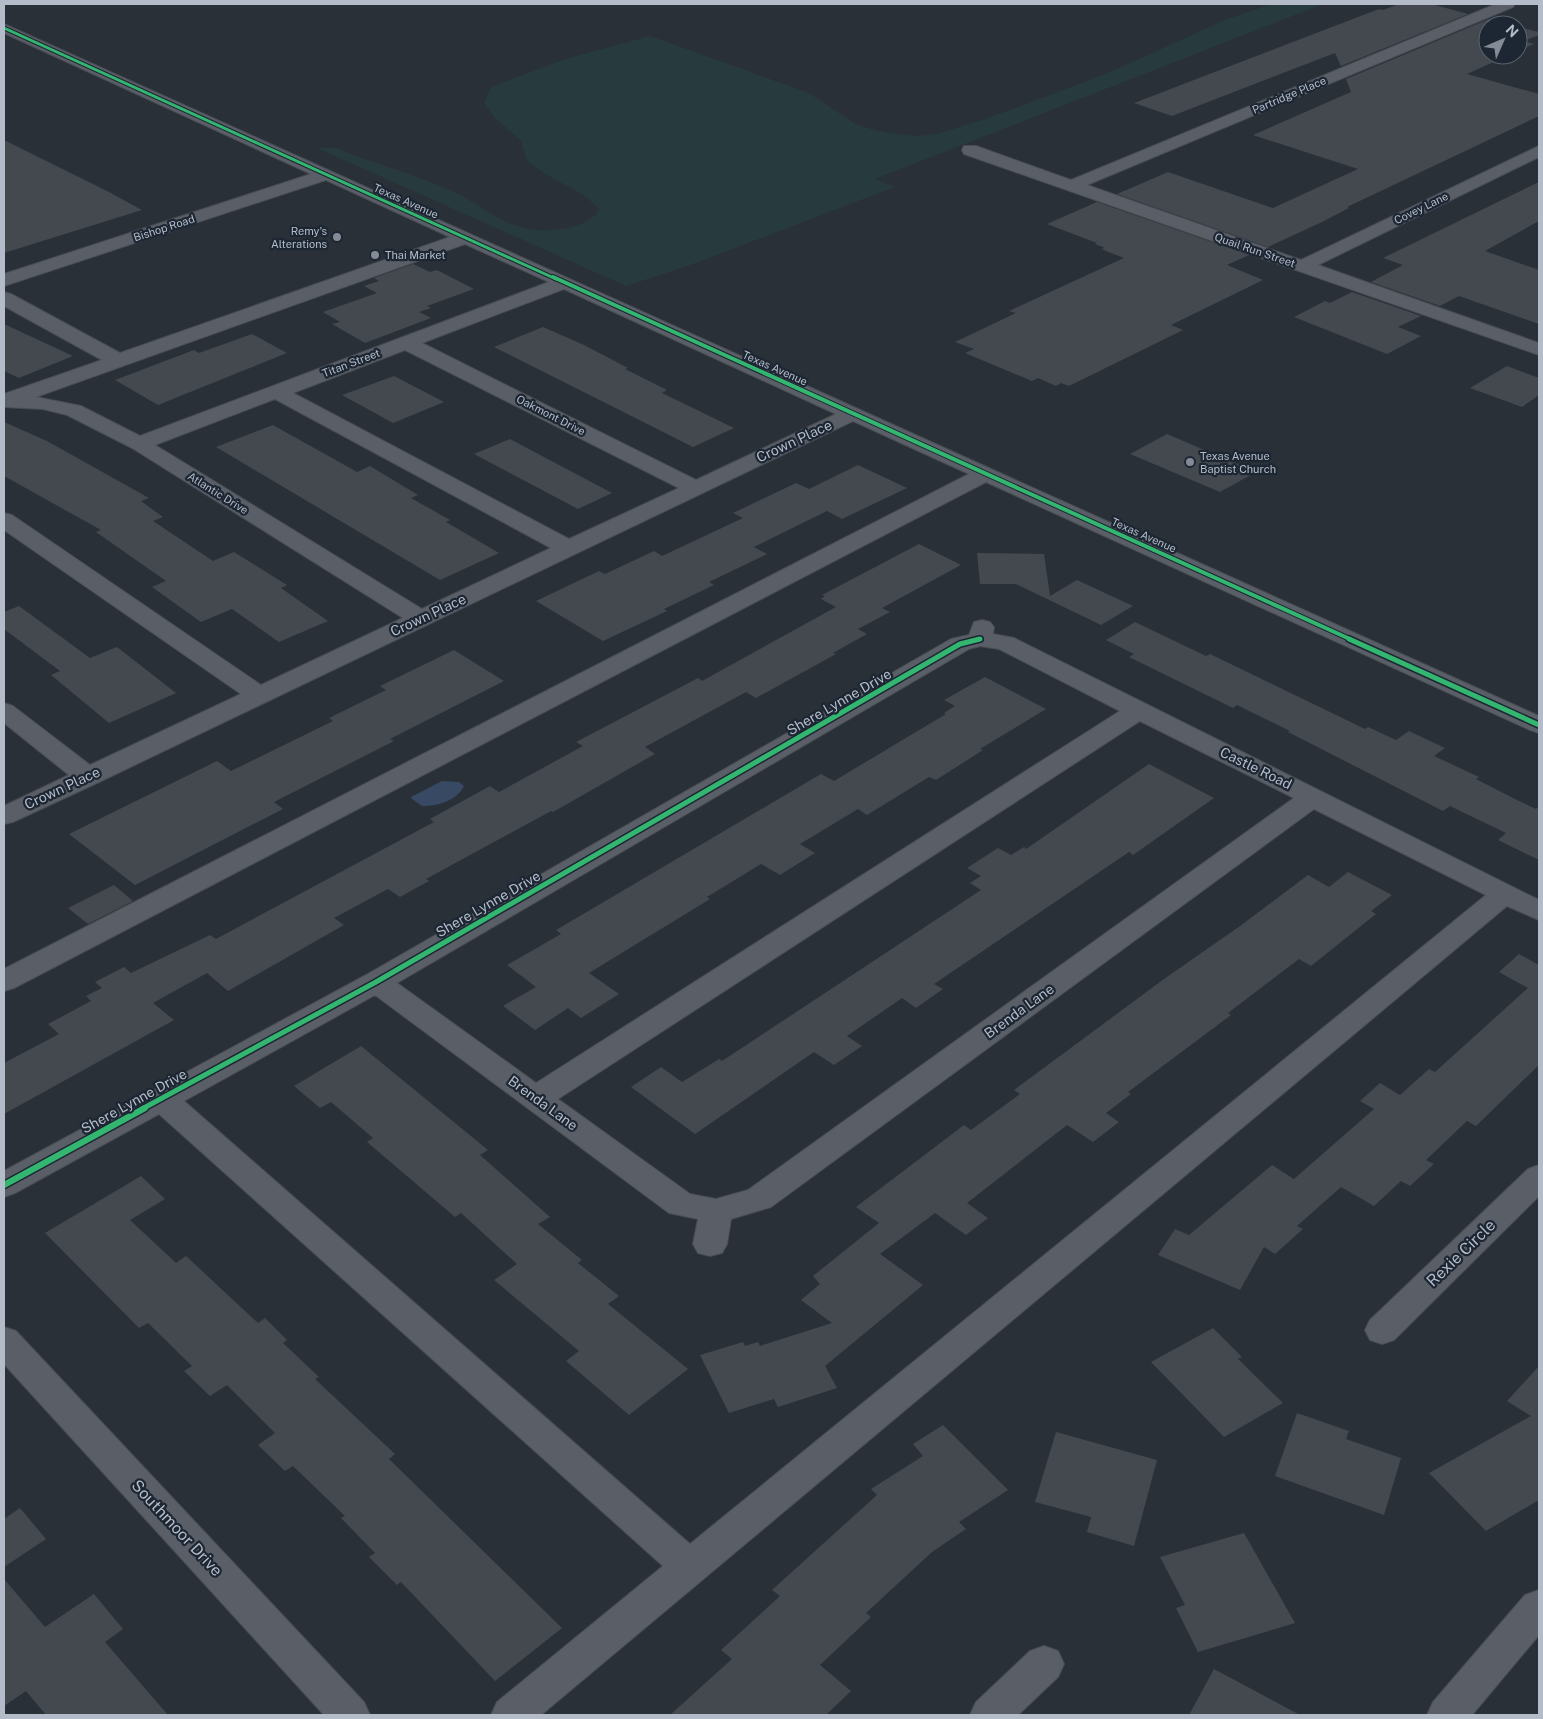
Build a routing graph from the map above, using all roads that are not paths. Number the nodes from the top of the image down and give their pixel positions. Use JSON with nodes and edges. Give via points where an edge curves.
{"nodes":[{"id":1,"x":1508,"y":4,"type":"edge"},
{"id":2,"x":4,"y":28,"type":"edge"},
{"id":3,"x":970,"y":150,"type":"dead end"},
{"id":4,"x":1539,"y":151,"type":"edge"},
{"id":5,"x":325,"y":175,"type":"junction"},
{"id":6,"x":1071,"y":186,"type":"junction"},
{"id":7,"x":465,"y":238,"type":"junction"},
{"id":8,"x":1302,"y":266,"type":"junction"},
{"id":9,"x":4,"y":280,"type":"edge"},
{"id":10,"x":564,"y":283,"type":"junction"},
{"id":11,"x":4,"y":298,"type":"edge"},
{"id":12,"x":406,"y":342,"type":"junction"},
{"id":13,"x":1539,"y":349,"type":"edge"},
{"id":14,"x":119,"y":361,"type":"junction"},
{"id":15,"x":277,"y":392,"type":"junction"},
{"id":16,"x":4,"y":401,"type":"edge"},
{"id":17,"x":852,"y":414,"type":"junction"},
{"id":18,"x":139,"y":444,"type":"junction"},
{"id":19,"x":986,"y":474,"type":"junction"},
{"id":20,"x":696,"y":488,"type":"junction"},
{"id":21,"x":4,"y":520,"type":"edge"},
{"id":22,"x":568,"y":548,"type":"junction"},
{"id":23,"x":420,"y":618,"type":"junction"},
{"id":24,"x":981,"y":633,"type":"joint"},
{"id":25,"x":259,"y":695,"type":"junction"},
{"id":26,"x":1139,"y":710,"type":"junction"},
{"id":27,"x":4,"y":711,"type":"edge"},
{"id":28,"x":1539,"y":725,"type":"edge"},
{"id":29,"x":88,"y":776,"type":"junction"},
{"id":30,"x":1314,"y":796,"type":"junction"},
{"id":31,"x":4,"y":816,"type":"edge"},
{"id":32,"x":1505,"y":894,"type":"junction"},
{"id":33,"x":1539,"y":911,"type":"edge"},
{"id":34,"x":4,"y":982,"type":"edge"},
{"id":35,"x":376,"y":982,"type":"junction"},
{"id":36,"x":536,"y":1098,"type":"junction"},
{"id":37,"x":162,"y":1099,"type":"junction"},
{"id":38,"x":1539,"y":1177,"type":"edge"},
{"id":39,"x":4,"y":1186,"type":"edge"},
{"id":40,"x":716,"y":1211,"type":"junction"},
{"id":41,"x":710,"y":1244,"type":"dead end"},
{"id":42,"x":1382,"y":1330,"type":"dead end"},
{"id":43,"x":4,"y":1341,"type":"edge"},
{"id":44,"x":690,"y":1567,"type":"junction"},
{"id":45,"x":1539,"y":1607,"type":"edge"},
{"id":46,"x":1044,"y":1664,"type":"dead end"},
{"id":47,"x":350,"y":1715,"type":"edge"},
{"id":48,"x":511,"y":1715,"type":"edge"},
{"id":49,"x":990,"y":1715,"type":"edge"},
{"id":50,"x":1447,"y":1715,"type":"edge"}],
"edges":[{"from":1,"to":6,"type":"street","name":"Partridge Place"},
{"from":2,"to":5,"type":"street","name":"Texas Avenue"},
{"from":3,"to":6,"type":"street","name":"Quail Run Street"},
{"from":4,"to":8,"type":"street","name":"Covey Lane"},
{"from":5,"to":7,"type":"street","name":"Texas Avenue"},
{"from":5,"to":9,"type":"street","name":"Bishop Road"},
{"from":6,"to":8,"type":"street","name":"Quail Run Street"},
{"from":7,"to":10,"type":"street","name":"Texas Avenue"},
{"from":7,"to":14,"type":"street"},
{"from":8,"to":13,"type":"street","name":"Quail Run Street"},
{"from":10,"to":12,"type":"street","name":"Titan Street"},
{"from":10,"to":17,"type":"street","name":"Texas Avenue"},
{"from":11,"to":14,"type":"street"},
{"from":12,"to":15,"type":"street","name":"Titan Street"},
{"from":12,"to":20,"type":"street","name":"Oakmont Drive"},
{"from":14,"to":16,"type":"street"},
{"from":15,"to":18,"type":"street","name":"Titan Street"},
{"from":15,"to":22,"type":"street"},
{"from":16,"to":18,"type":"street","name":"Atlantic Drive","via":[[43,403],[74,410]]},
{"from":17,"to":19,"type":"street","name":"Texas Avenue"},
{"from":17,"to":20,"type":"street","name":"Crown Place"},
{"from":18,"to":23,"type":"street","name":"Atlantic Drive"},
{"from":19,"to":28,"type":"street","name":"Texas Avenue"},
{"from":19,"to":34,"type":"street"},
{"from":20,"to":22,"type":"street","name":"Crown Place"},
{"from":21,"to":25,"type":"street"},
{"from":22,"to":23,"type":"street","name":"Crown Place"},
{"from":23,"to":25,"type":"street","name":"Crown Place"},
{"from":24,"to":26,"type":"street","name":"Castle Road"},
{"from":24,"to":35,"type":"street","name":"Shere Lynne Drive"},
{"from":25,"to":29,"type":"street","name":"Crown Place"},
{"from":26,"to":30,"type":"street","name":"Castle Road"},
{"from":26,"to":36,"type":"street"},
{"from":27,"to":29,"type":"street"},
{"from":29,"to":31,"type":"street","name":"Crown Place"},
{"from":30,"to":32,"type":"street","name":"Castle Road"},
{"from":30,"to":40,"type":"street","name":"Brenda Lane","via":[[759,1199]]},
{"from":32,"to":33,"type":"street","name":"Castle Road"},
{"from":32,"to":44,"type":"street"},
{"from":35,"to":36,"type":"street","name":"Brenda Lane"},
{"from":35,"to":37,"type":"street","name":"Shere Lynne Drive"},
{"from":36,"to":40,"type":"street","name":"Brenda Lane","via":[[681,1204]]},
{"from":37,"to":39,"type":"street","name":"Shere Lynne Drive"},
{"from":37,"to":44,"type":"street"},
{"from":38,"to":42,"type":"street","name":"Rexie Circle"},
{"from":40,"to":41,"type":"street"},
{"from":43,"to":47,"type":"street","name":"Southmoor Drive"},
{"from":44,"to":48,"type":"street"},
{"from":45,"to":50,"type":"street"},
{"from":46,"to":49,"type":"street"}]}
